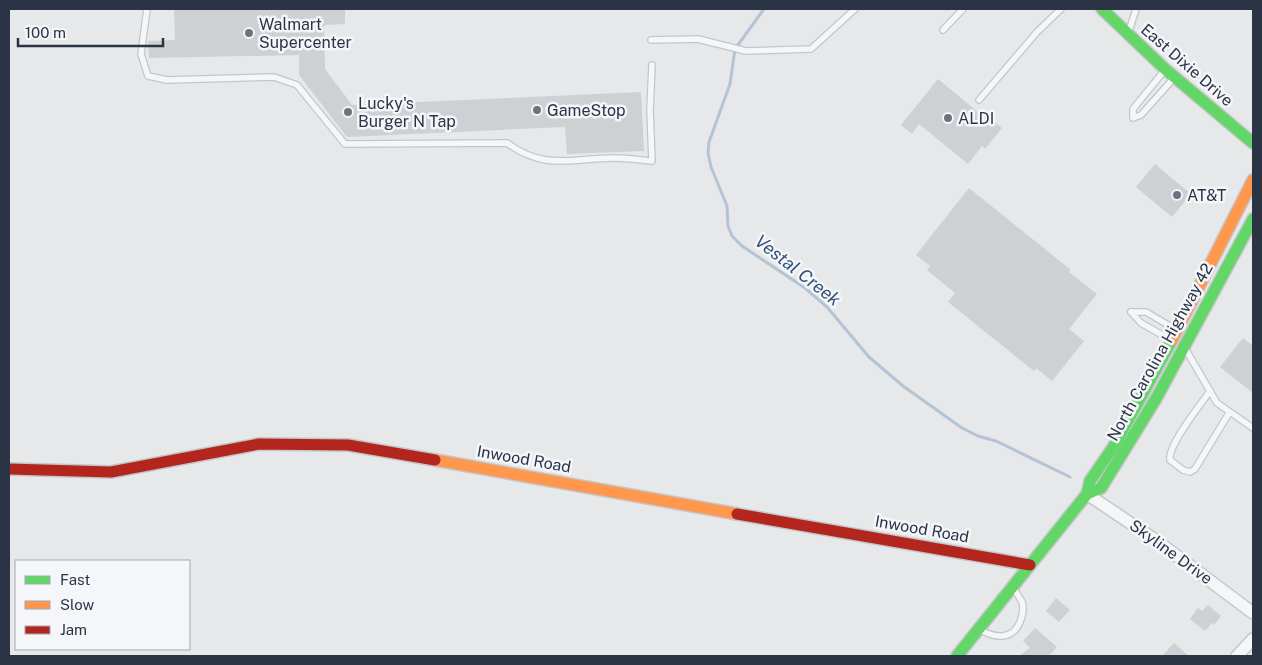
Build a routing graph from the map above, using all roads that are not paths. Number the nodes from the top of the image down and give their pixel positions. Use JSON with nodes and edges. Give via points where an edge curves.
{"nodes":[{"id":1,"x":147,"y":9,"type":"edge"},
{"id":2,"x":855,"y":9,"type":"edge"},
{"id":3,"x":963,"y":9,"type":"edge"},
{"id":4,"x":1061,"y":9,"type":"edge"},
{"id":5,"x":1136,"y":9,"type":"edge"},
{"id":6,"x":1106,"y":10,"type":"edge"},
{"id":7,"x":943,"y":30,"type":"dead end"},
{"id":8,"x":1127,"y":35,"type":"junction"},
{"id":9,"x":651,"y":40,"type":"dead end"},
{"id":10,"x":652,"y":65,"type":"dead end"},
{"id":11,"x":1165,"y":69,"type":"junction"},
{"id":12,"x":1175,"y":77,"type":"junction"},
{"id":13,"x":979,"y":100,"type":"dead end"},
{"id":14,"x":1253,"y":144,"type":"edge"},
{"id":15,"x":1253,"y":180,"type":"edge"},
{"id":16,"x":1253,"y":219,"type":"edge"},
{"id":17,"x":1174,"y":335,"type":"junction"},
{"id":18,"x":1184,"y":348,"type":"junction"},
{"id":19,"x":1210,"y":391,"type":"junction"},
{"id":20,"x":1229,"y":413,"type":"junction"},
{"id":21,"x":1253,"y":428,"type":"edge"},
{"id":22,"x":9,"y":469,"type":"edge"},
{"id":23,"x":1087,"y":494,"type":"junction"},
{"id":24,"x":1030,"y":565,"type":"junction"},
{"id":25,"x":1013,"y":586,"type":"junction"},
{"id":26,"x":1253,"y":613,"type":"edge"},
{"id":27,"x":979,"y":628,"type":"junction"},
{"id":28,"x":1253,"y":640,"type":"edge"},
{"id":29,"x":957,"y":656,"type":"edge"},
{"id":30,"x":1237,"y":656,"type":"edge"}],
"edges":[{"from":1,"to":10,"type":"lane","via":[[141,54],[148,76],[167,80],[274,77],[297,85],[345,144],[507,143],[523,155],[558,162],[613,158],[652,161]]},
{"from":2,"to":9,"type":"lane","via":[[811,49],[746,50],[698,39]]},
{"from":3,"to":7,"type":"lane"},
{"from":4,"to":13,"type":"lane","via":[[1030,39]]},
{"from":5,"to":8,"type":"lane"},
{"from":6,"to":8,"type":"main road","name":"East Dixie Drive"},
{"from":8,"to":11,"type":"main road","name":"East Dixie Drive"},
{"from":11,"to":12,"type":"main road","name":"East Dixie Drive"},
{"from":11,"to":12,"type":"lane","via":[[1132,109],[1133,118],[1141,115]]},
{"from":12,"to":14,"type":"main road","name":"East Dixie Drive"},
{"from":15,"to":17,"type":"main road"},
{"from":16,"to":18,"type":"main road","name":"North Carolina Highway 42"},
{"from":17,"to":17,"type":"lane","via":[[1146,312],[1130,312],[1141,324]]},
{"from":17,"to":18,"type":"lane"},
{"from":17,"to":18,"type":"lane"},
{"from":17,"to":23,"type":"main road","via":[[1114,446],[1090,481]]},
{"from":18,"to":19,"type":"lane"},
{"from":18,"to":23,"type":"main road","name":"North Carolina Highway 42","via":[[1101,488]]},
{"from":19,"to":20,"type":"lane"},
{"from":19,"to":20,"type":"lane","via":[[1174,444],[1170,460],[1190,472]]},
{"from":20,"to":21,"type":"lane"},
{"from":22,"to":24,"type":"main road","name":"Inwood Road","via":[[111,472],[259,444],[348,445]]},
{"from":23,"to":24,"type":"main road"},
{"from":23,"to":26,"type":"street","name":"Skyline Drive","via":[[1157,541]]},
{"from":24,"to":25,"type":"main road"},
{"from":25,"to":27,"type":"main road"},
{"from":25,"to":27,"type":"lane","via":[[1023,604],[1018,627],[1011,634],[998,637]]},
{"from":27,"to":29,"type":"main road"},
{"from":28,"to":30,"type":"street"}]}
